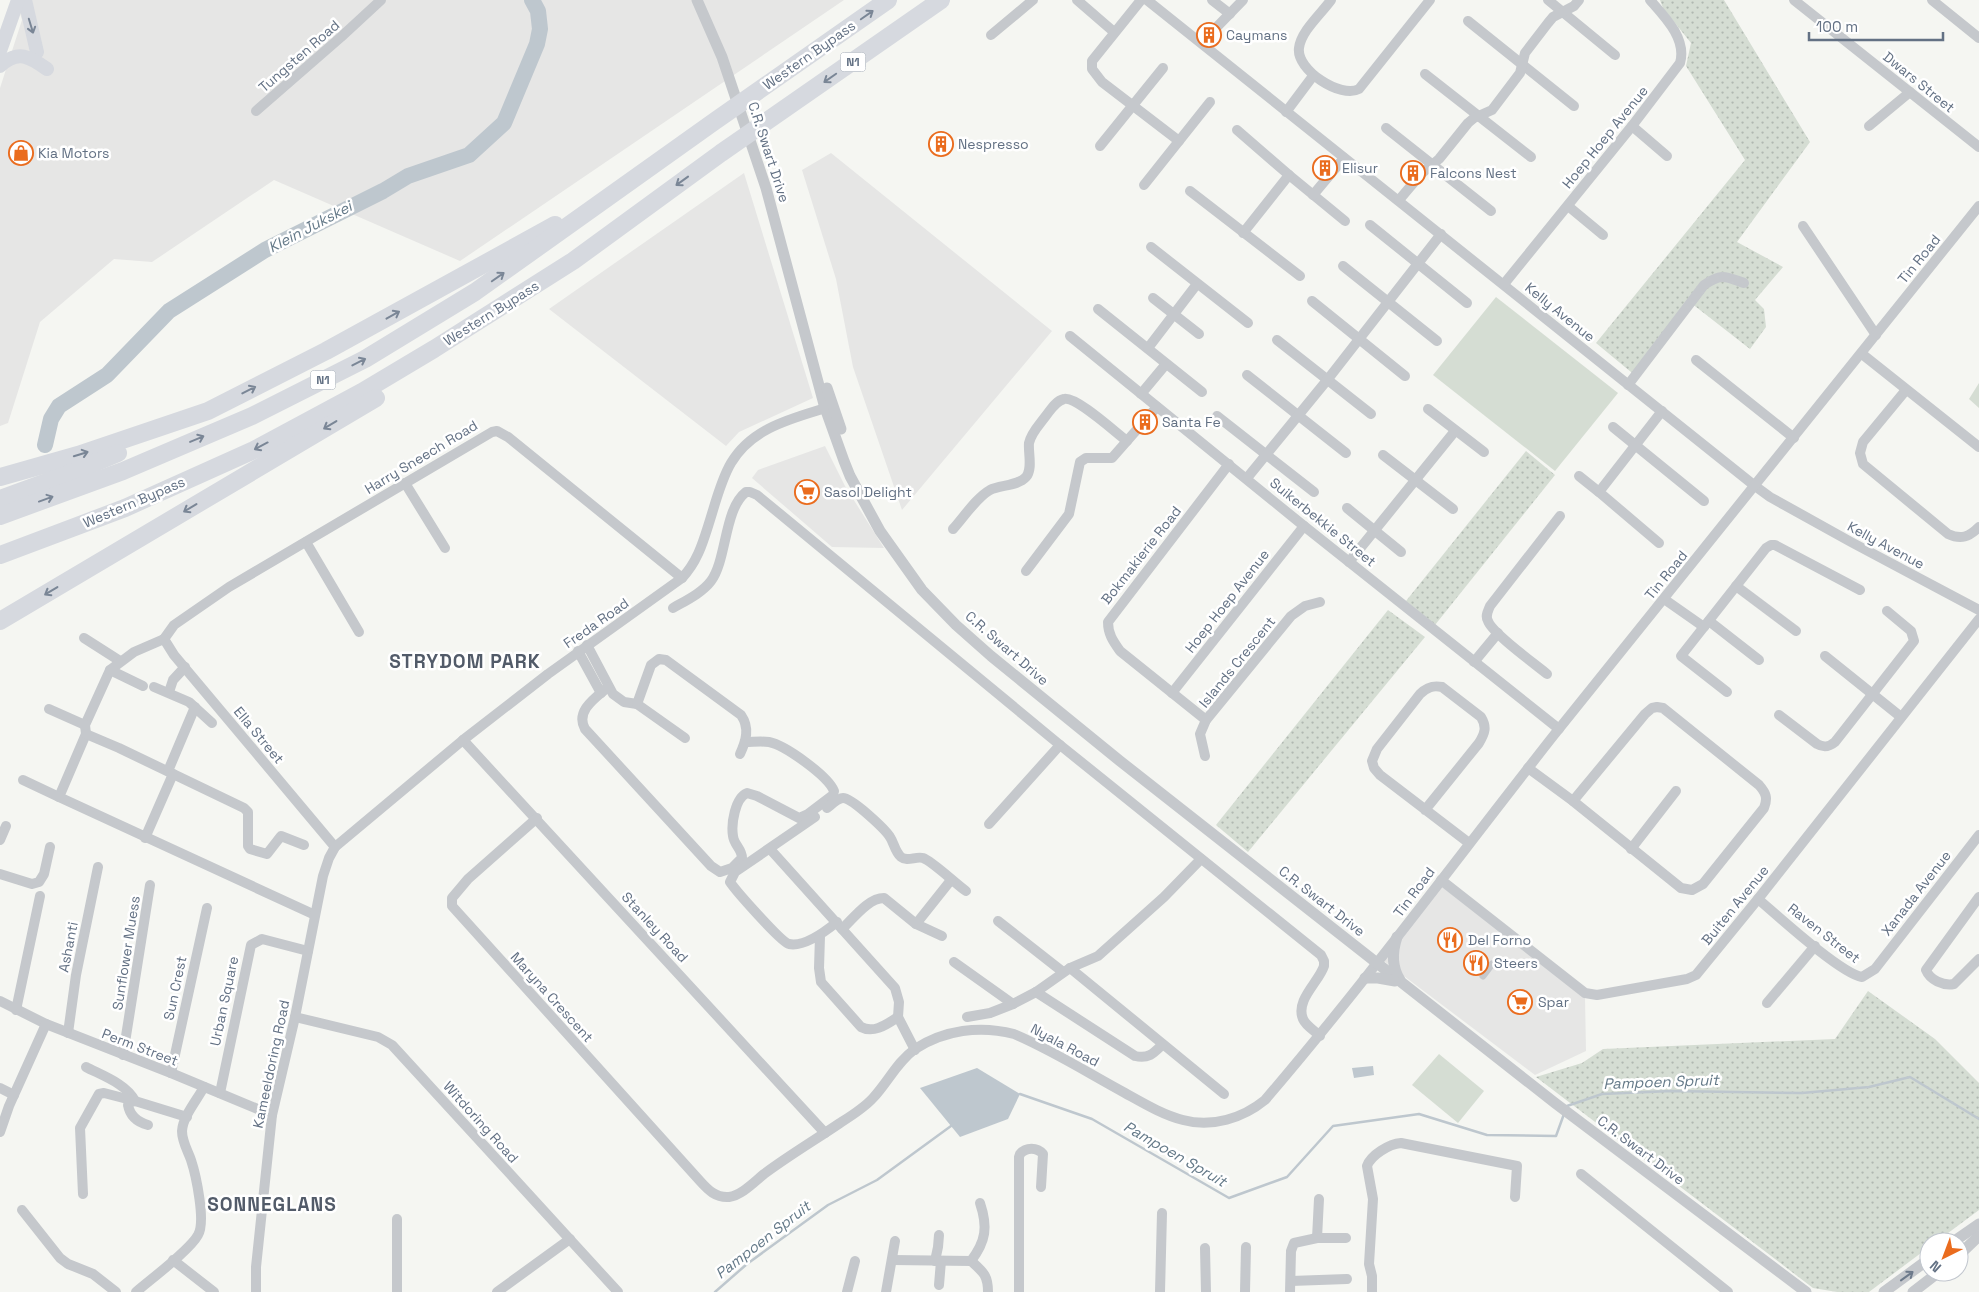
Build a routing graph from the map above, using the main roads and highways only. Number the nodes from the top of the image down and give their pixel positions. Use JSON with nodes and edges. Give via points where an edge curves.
{"nodes":[{"id":1,"x":18,"y":0,"type":"edge"},
{"id":2,"x":25,"y":0,"type":"edge"},
{"id":3,"x":888,"y":0,"type":"edge"},
{"id":4,"x":941,"y":0,"type":"edge"},
{"id":5,"x":0,"y":51,"type":"edge"},
{"id":6,"x":37,"y":52,"type":"dead end"},
{"id":7,"x":0,"y":66,"type":"edge"},
{"id":8,"x":47,"y":70,"type":"dead end"},
{"id":9,"x":619,"y":191,"type":"junction"},
{"id":10,"x":574,"y":261,"type":"junction"},
{"id":11,"x":208,"y":411,"type":"junction"},
{"id":12,"x":0,"y":477,"type":"edge"},
{"id":13,"x":0,"y":499,"type":"edge"},
{"id":14,"x":0,"y":516,"type":"edge"},
{"id":15,"x":0,"y":555,"type":"edge"},
{"id":16,"x":0,"y":621,"type":"edge"}],
"edges":[{"from":1,"to":5,"type":"main road"},
{"from":2,"to":6,"type":"main road","one_way":true},
{"from":9,"to":3,"type":"highway","name":"Western Bypass","number":"N1","one_way":true},
{"from":4,"to":10,"type":"highway","name":"Western Bypass","number":"N1","one_way":true,"via":[[721,153]]},
{"from":7,"to":8,"type":"main road","via":[[13,57],[23,56]]},
{"from":11,"to":9,"type":"highway","one_way":true,"via":[[326,351]]},
{"from":14,"to":9,"type":"highway","name":"Western Bypass","number":"N1","one_way":true,"via":[[133,467],[252,416],[365,360],[476,292]]},
{"from":10,"to":15,"type":"highway","name":"Western Bypass","number":"N1","one_way":true,"via":[[362,392],[254,450],[125,508]]},
{"from":10,"to":16,"type":"highway","one_way":true,"via":[[376,398]]},
{"from":12,"to":11,"type":"highway","one_way":true,"via":[[78,455]]},
{"from":11,"to":13,"type":"highway","via":[[150,440]]}]}
